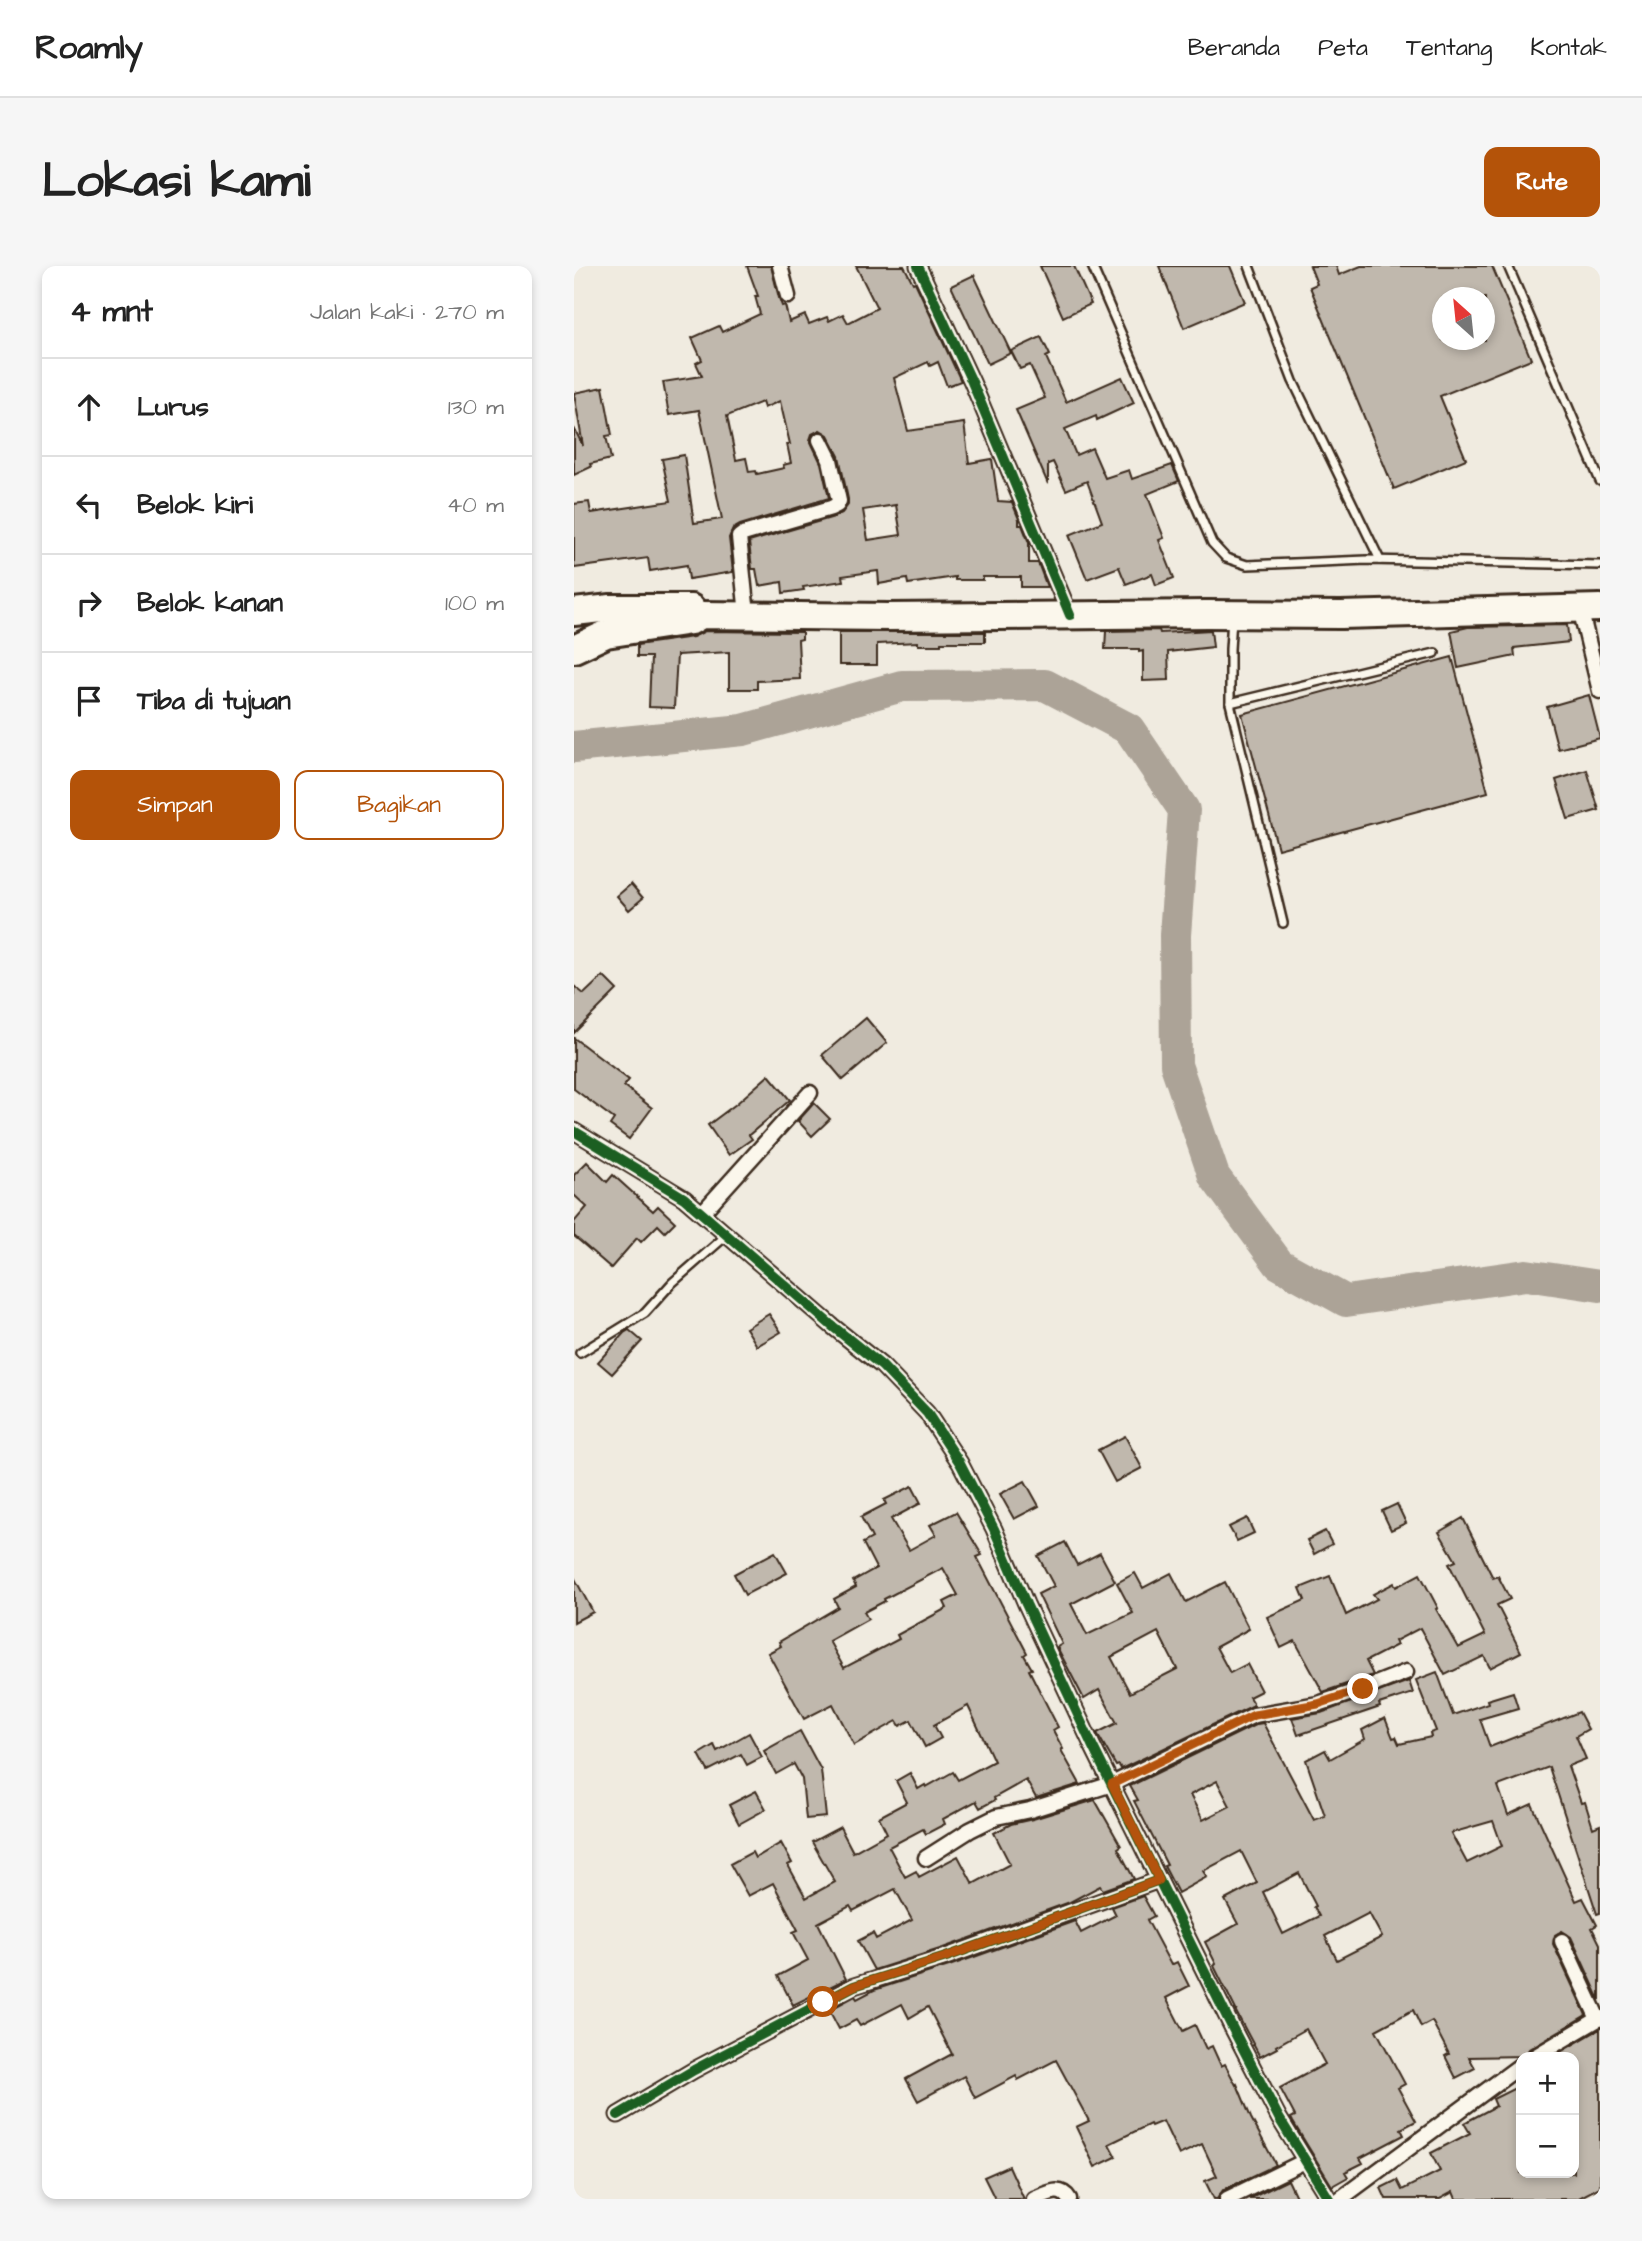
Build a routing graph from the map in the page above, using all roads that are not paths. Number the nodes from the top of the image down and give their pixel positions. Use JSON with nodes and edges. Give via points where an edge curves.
{"nodes":[{"id":1,"x":780,"y":266,"type":"edge"},
{"id":2,"x":918,"y":266,"type":"edge"},
{"id":3,"x":1092,"y":266,"type":"edge"},
{"id":4,"x":1248,"y":266,"type":"edge"},
{"id":5,"x":1508,"y":266,"type":"edge"},
{"id":6,"x":788,"y":296,"type":"dead end"},
{"id":7,"x":820,"y":440,"type":"dead end"},
{"id":8,"x":1600,"y":481,"type":"edge"},
{"id":9,"x":1380,"y":560,"type":"junction"},
{"id":10,"x":1600,"y":565,"type":"edge"},
{"id":11,"x":1590,"y":608,"type":"edge"},
{"id":12,"x":574,"y":612,"type":"edge"},
{"id":13,"x":1233,"y":614,"type":"junction"},
{"id":14,"x":701,"y":615,"type":"junction"},
{"id":15,"x":747,"y":615,"type":"junction"},
{"id":16,"x":1070,"y":615,"type":"junction"},
{"id":17,"x":574,"y":649,"type":"edge"},
{"id":18,"x":1435,"y":653,"type":"dead end"},
{"id":19,"x":1600,"y":691,"type":"edge"},
{"id":20,"x":1230,"y":703,"type":"junction"},
{"id":21,"x":1283,"y":922,"type":"dead end"},
{"id":22,"x":810,"y":1093,"type":"dead end"},
{"id":23,"x":574,"y":1132,"type":"edge"},
{"id":24,"x":702,"y":1213,"type":"junction"},
{"id":25,"x":727,"y":1236,"type":"junction"},
{"id":26,"x":580,"y":1353,"type":"dead end"},
{"id":27,"x":1406,"y":1672,"type":"dead end"},
{"id":28,"x":1112,"y":1784,"type":"junction"},
{"id":29,"x":926,"y":1857,"type":"dead end"},
{"id":30,"x":1159,"y":1880,"type":"junction"},
{"id":31,"x":1562,"y":1941,"type":"dead end"},
{"id":32,"x":1599,"y":2018,"type":"edge"},
{"id":33,"x":1542,"y":2052,"type":"edge"},
{"id":34,"x":1516,"y":2069,"type":"edge"},
{"id":35,"x":618,"y":2115,"type":"dead end"},
{"id":36,"x":1305,"y":2161,"type":"junction"},
{"id":37,"x":1034,"y":2199,"type":"edge"},
{"id":38,"x":1069,"y":2199,"type":"edge"},
{"id":39,"x":1227,"y":2199,"type":"edge"},
{"id":40,"x":1329,"y":2199,"type":"edge"},
{"id":41,"x":1340,"y":2199,"type":"edge"}],
"edges":[{"from":1,"to":6,"type":"street"},
{"from":2,"to":16,"type":"street"},
{"from":3,"to":9,"type":"lane","via":[[1212,543],[1226,558],[1247,565]]},
{"from":4,"to":9,"type":"lane","via":[[1293,381]]},
{"from":5,"to":8,"type":"lane"},
{"from":7,"to":15,"type":"street","via":[[830,460],[839,501],[835,507],[739,537]]},
{"from":9,"to":10,"type":"lane"},
{"from":11,"to":13,"type":"highway"},
{"from":11,"to":19,"type":"street"},
{"from":12,"to":14,"type":"highway","via":[[691,607]]},
{"from":13,"to":16,"type":"highway"},
{"from":13,"to":20,"type":"lane"},
{"from":14,"to":15,"type":"highway"},
{"from":14,"to":17,"type":"highway","via":[[691,621],[606,634]]},
{"from":15,"to":16,"type":"highway"},
{"from":18,"to":20,"type":"lane"},
{"from":20,"to":21,"type":"lane"},
{"from":22,"to":24,"type":"street"},
{"from":23,"to":24,"type":"street"},
{"from":24,"to":25,"type":"street"},
{"from":25,"to":26,"type":"lane","via":[[645,1313]]},
{"from":25,"to":28,"type":"street","via":[[882,1366],[927,1413],[960,1463],[994,1530]]},
{"from":27,"to":28,"type":"street","via":[[1318,1704],[1254,1715]]},
{"from":28,"to":29,"type":"street","via":[[996,1817]]},
{"from":28,"to":30,"type":"street"},
{"from":30,"to":35,"type":"street","via":[[854,1986]]},
{"from":30,"to":36,"type":"street"},
{"from":31,"to":32,"type":"street"},
{"from":32,"to":33,"type":"street"},
{"from":34,"to":41,"type":"street"},
{"from":36,"to":39,"type":"street"},
{"from":36,"to":40,"type":"street"},
{"from":37,"to":38,"type":"street","via":[[1059,2190]]}]}
